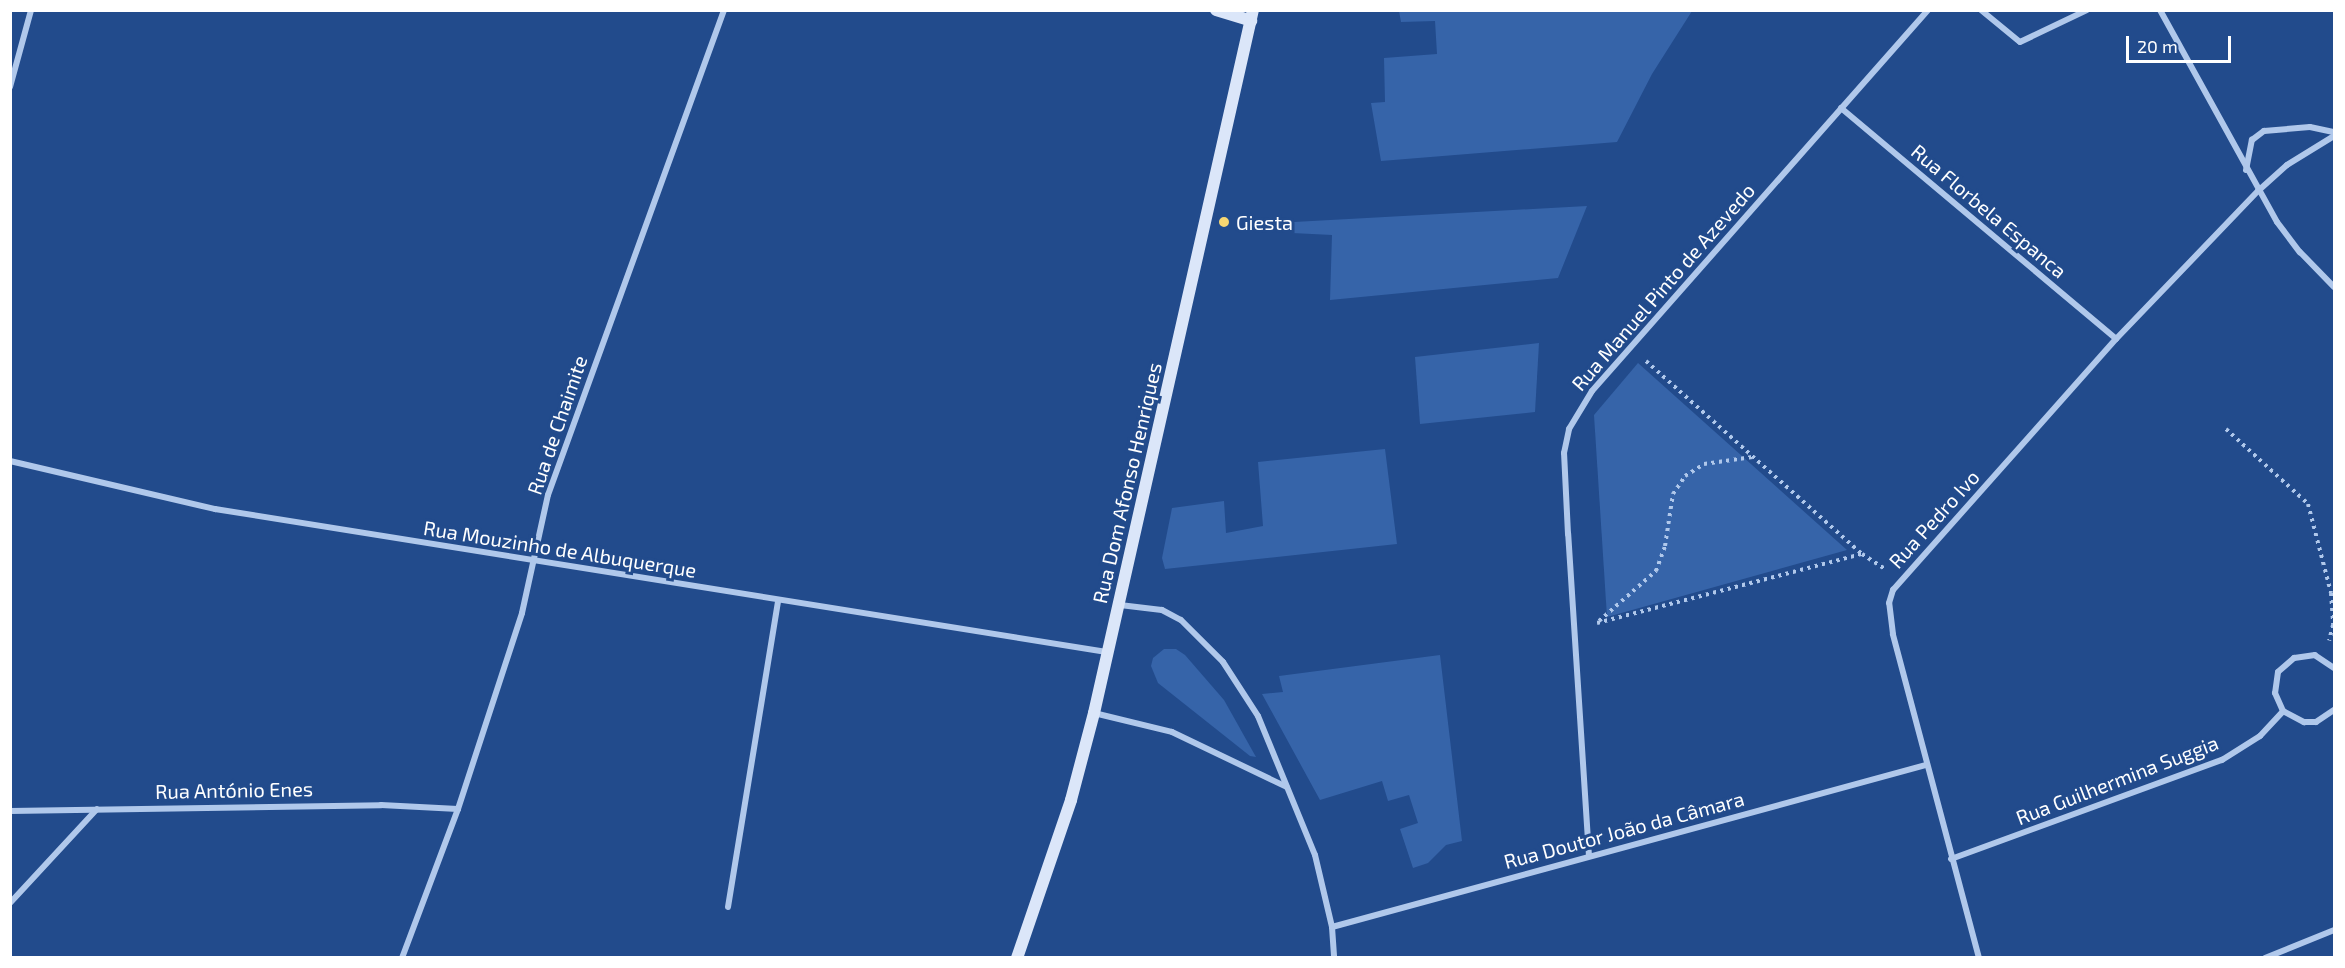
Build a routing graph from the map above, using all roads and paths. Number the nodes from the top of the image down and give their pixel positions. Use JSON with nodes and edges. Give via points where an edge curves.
{"nodes":[{"id":1,"x":31,"y":10,"type":"edge"},
{"id":2,"x":724,"y":10,"type":"edge"},
{"id":3,"x":1216,"y":10,"type":"edge"},
{"id":4,"x":1928,"y":10,"type":"edge"},
{"id":5,"x":1981,"y":10,"type":"edge"},
{"id":6,"x":2087,"y":10,"type":"edge"},
{"id":7,"x":2160,"y":10,"type":"edge"},
{"id":8,"x":1252,"y":16,"type":"edge"},
{"id":9,"x":10,"y":87,"type":"edge"},
{"id":10,"x":1841,"y":108,"type":"junction"},
{"id":11,"x":2334,"y":134,"type":"edge"},
{"id":12,"x":2246,"y":171,"type":"junction"},
{"id":13,"x":2258,"y":191,"type":"junction"},
{"id":14,"x":2334,"y":287,"type":"edge"},
{"id":15,"x":2116,"y":339,"type":"junction"},
{"id":16,"x":1632,"y":347,"type":"junction"},
{"id":17,"x":2226,"y":429,"type":"dead end"},
{"id":18,"x":1752,"y":457,"type":"junction"},
{"id":19,"x":10,"y":461,"type":"edge"},
{"id":20,"x":1862,"y":554,"type":"junction"},
{"id":21,"x":537,"y":561,"type":"junction"},
{"id":22,"x":1900,"y":579,"type":"junction"},
{"id":23,"x":778,"y":600,"type":"junction"},
{"id":24,"x":1120,"y":605,"type":"junction"},
{"id":25,"x":1597,"y":623,"type":"junction"},
{"id":26,"x":1575,"y":626,"type":"junction"},
{"id":27,"x":1108,"y":652,"type":"junction"},
{"id":28,"x":2325,"y":659,"type":"junction"},
{"id":29,"x":2334,"y":668,"type":"edge"},
{"id":30,"x":2334,"y":710,"type":"edge"},
{"id":31,"x":2283,"y":711,"type":"junction"},
{"id":32,"x":1094,"y":712,"type":"junction"},
{"id":33,"x":1926,"y":765,"type":"junction"},
{"id":34,"x":1287,"y":787,"type":"junction"},
{"id":35,"x":97,"y":809,"type":"junction"},
{"id":36,"x":458,"y":809,"type":"junction"},
{"id":37,"x":10,"y":811,"type":"edge"},
{"id":38,"x":1589,"y":856,"type":"junction"},
{"id":39,"x":1951,"y":859,"type":"junction"},
{"id":40,"x":10,"y":903,"type":"edge"},
{"id":41,"x":728,"y":908,"type":"dead end"},
{"id":42,"x":1332,"y":927,"type":"junction"},
{"id":43,"x":2334,"y":930,"type":"edge"},
{"id":44,"x":402,"y":957,"type":"edge"},
{"id":45,"x":1017,"y":957,"type":"edge"},
{"id":46,"x":1334,"y":957,"type":"edge"},
{"id":47,"x":1979,"y":957,"type":"edge"},
{"id":48,"x":2265,"y":957,"type":"edge"}],
"edges":[{"from":1,"to":9,"type":"street"},
{"from":2,"to":21,"type":"street","name":"Rua de Chaimite","via":[[548,495]]},
{"from":3,"to":8,"type":"main road"},
{"from":4,"to":10,"type":"street","name":"Rua Manuel Pinto de Azevedo"},
{"from":5,"to":6,"type":"street","via":[[2020,42]]},
{"from":7,"to":12,"type":"street"},
{"from":8,"to":24,"type":"main road","name":"Rua Dom Afonso Henriques"},
{"from":10,"to":15,"type":"street","name":"Rua Florbela Espanca"},
{"from":10,"to":16,"type":"street","name":"Rua Manuel Pinto de Azevedo"},
{"from":11,"to":12,"type":"street","via":[[2310,127],[2264,131],[2252,140]]},
{"from":11,"to":13,"type":"street","name":"Rua Pedro Ivo","via":[[2287,165]]},
{"from":12,"to":13,"type":"street"},
{"from":13,"to":14,"type":"street","via":[[2300,252]]},
{"from":13,"to":15,"type":"street","name":"Rua Pedro Ivo"},
{"from":15,"to":22,"type":"street","name":"Rua Pedro Ivo"},
{"from":16,"to":18,"type":"path"},
{"from":16,"to":26,"type":"street","name":"Rua Manuel Pinto de Azevedo","via":[[1578,408],[1564,453]]},
{"from":17,"to":28,"type":"path","via":[[2308,504],[2331,593],[2333,625]]},
{"from":18,"to":20,"type":"path"},
{"from":18,"to":25,"type":"path","via":[[1704,464],[1685,476],[1672,494],[1665,546],[1656,571]]},
{"from":19,"to":21,"type":"street","name":"Rua Mouzinho de Albuquerque","via":[[215,509]]},
{"from":20,"to":22,"type":"path"},
{"from":20,"to":25,"type":"path"},
{"from":21,"to":23,"type":"street","name":"Rua Mouzinho de Albuquerque"},
{"from":21,"to":36,"type":"street","name":"Rua de Chaimite"},
{"from":22,"to":33,"type":"street","name":"Rua Pedro Ivo","via":[[1889,603],[1893,634]]},
{"from":23,"to":27,"type":"street","name":"Rua Mouzinho de Albuquerque"},
{"from":23,"to":41,"type":"street"},
{"from":24,"to":27,"type":"main road","name":"Rua Dom Afonso Henriques"},
{"from":24,"to":34,"type":"street","via":[[1162,610],[1198,633],[1223,662],[1258,716]]},
{"from":25,"to":26,"type":"path"},
{"from":26,"to":38,"type":"street","name":"Rua Manuel Pinto de Azevedo"},
{"from":27,"to":32,"type":"main road","name":"Rua Dom Afonso Henriques"},
{"from":28,"to":29,"type":"street"},
{"from":28,"to":31,"type":"street","via":[[2304,655],[2285,663],[2275,682],[2277,703]]},
{"from":30,"to":31,"type":"street","via":[[2316,722],[2304,722]]},
{"from":31,"to":39,"type":"street","name":"Rua Guilhermina Suggia","via":[[2260,736],[2223,760]]},
{"from":32,"to":34,"type":"street","via":[[1172,732]]},
{"from":32,"to":45,"type":"main road","name":"Rua Dom Afonso Henriques","via":[[1071,800]]},
{"from":33,"to":38,"type":"street","name":"Rua Doutor João da Câmara"},
{"from":33,"to":39,"type":"street","name":"Rua Pedro Ivo"},
{"from":34,"to":42,"type":"street","via":[[1315,855]]},
{"from":35,"to":36,"type":"street","name":"Rua António Enes","via":[[381,805]]},
{"from":35,"to":37,"type":"street","name":"Rua António Enes"},
{"from":35,"to":40,"type":"street"},
{"from":36,"to":44,"type":"street","name":"Rua de Chaimite"},
{"from":38,"to":42,"type":"street","name":"Rua Doutor João da Câmara"},
{"from":39,"to":47,"type":"street","name":"Rua Pedro Ivo"},
{"from":42,"to":46,"type":"street"},
{"from":43,"to":48,"type":"street"}]}
